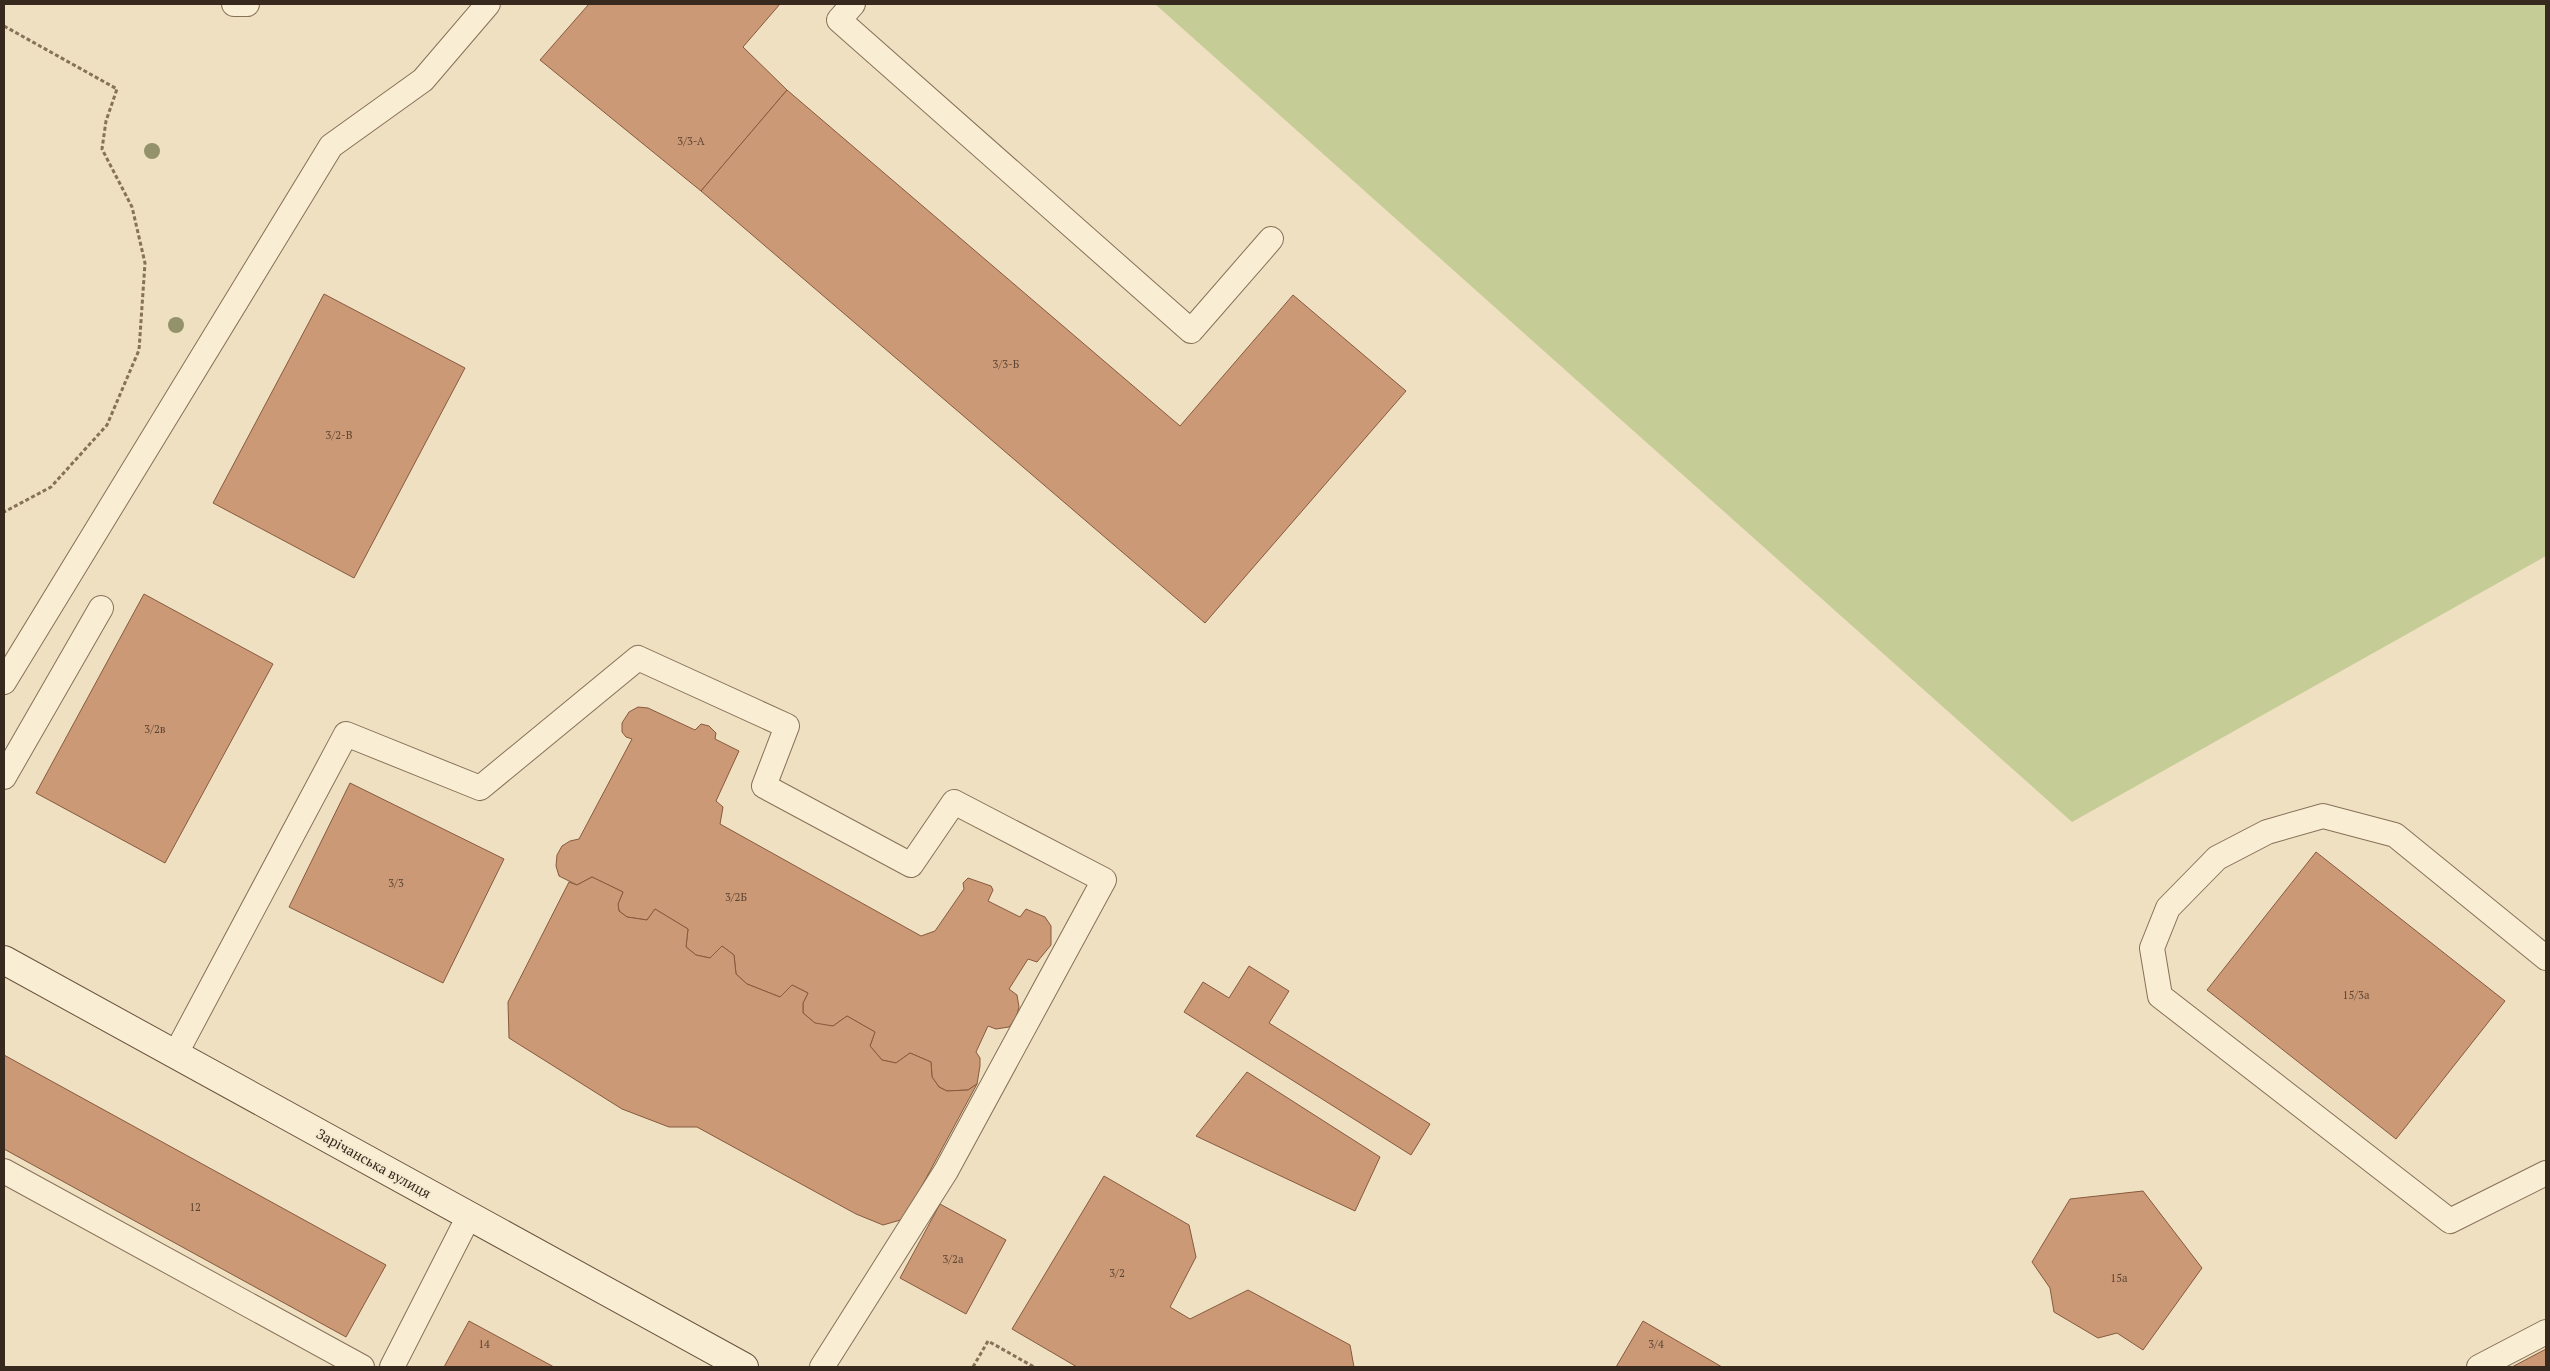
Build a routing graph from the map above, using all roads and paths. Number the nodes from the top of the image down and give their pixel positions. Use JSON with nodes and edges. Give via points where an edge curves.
{"nodes":[{"id":1,"x":234,"y":4,"type":"edge"},
{"id":2,"x":247,"y":4,"type":"edge"},
{"id":3,"x":488,"y":4,"type":"edge"},
{"id":4,"x":853,"y":4,"type":"edge"},
{"id":5,"x":4,"y":26,"type":"edge"},
{"id":6,"x":1271,"y":239,"type":"dead end"},
{"id":7,"x":4,"y":512,"type":"edge"},
{"id":8,"x":101,"y":608,"type":"dead end"},
{"id":9,"x":4,"y":682,"type":"edge"},
{"id":10,"x":4,"y":777,"type":"edge"},
{"id":11,"x":2546,"y":958,"type":"edge"},
{"id":12,"x":4,"y":960,"type":"edge"},
{"id":13,"x":176,"y":1055,"type":"junction"},
{"id":14,"x":4,"y":1171,"type":"edge"},
{"id":15,"x":2546,"y":1173,"type":"edge"},
{"id":16,"x":469,"y":1216,"type":"junction"},
{"id":17,"x":2546,"y":1332,"type":"edge"},
{"id":18,"x":362,"y":1367,"type":"edge"},
{"id":19,"x":392,"y":1367,"type":"edge"},
{"id":20,"x":744,"y":1367,"type":"edge"},
{"id":21,"x":822,"y":1367,"type":"edge"},
{"id":22,"x":973,"y":1367,"type":"edge"},
{"id":23,"x":1034,"y":1367,"type":"edge"},
{"id":24,"x":2479,"y":1367,"type":"edge"}],
"edges":[{"from":1,"to":2,"type":"lane"},
{"from":3,"to":9,"type":"lane","via":[[424,80],[331,146]]},
{"from":4,"to":6,"type":"lane","via":[[839,20],[1191,331]]},
{"from":5,"to":7,"type":"path","via":[[117,89],[106,121],[102,149],[132,207],[145,263],[139,350],[107,425],[51,487]]},
{"from":8,"to":10,"type":"lane"},
{"from":11,"to":15,"type":"lane","via":[[2395,835],[2323,816],[2267,832],[2217,858],[2168,908],[2152,948],[2160,996],[2450,1221]]},
{"from":12,"to":13,"type":"street","name":"Зарічанська вулиця"},
{"from":13,"to":16,"type":"street","name":"Зарічанська вулиця"},
{"from":13,"to":21,"type":"lane","via":[[346,734],[480,788],[638,658],[787,726],[764,786],[911,865],[954,802],[1104,880],[946,1171]]},
{"from":14,"to":18,"type":"lane"},
{"from":16,"to":19,"type":"lane"},
{"from":16,"to":20,"type":"street","name":"Зарічанська вулиця"},
{"from":17,"to":24,"type":"lane"},
{"from":22,"to":23,"type":"path","via":[[988,1341]]}]}
